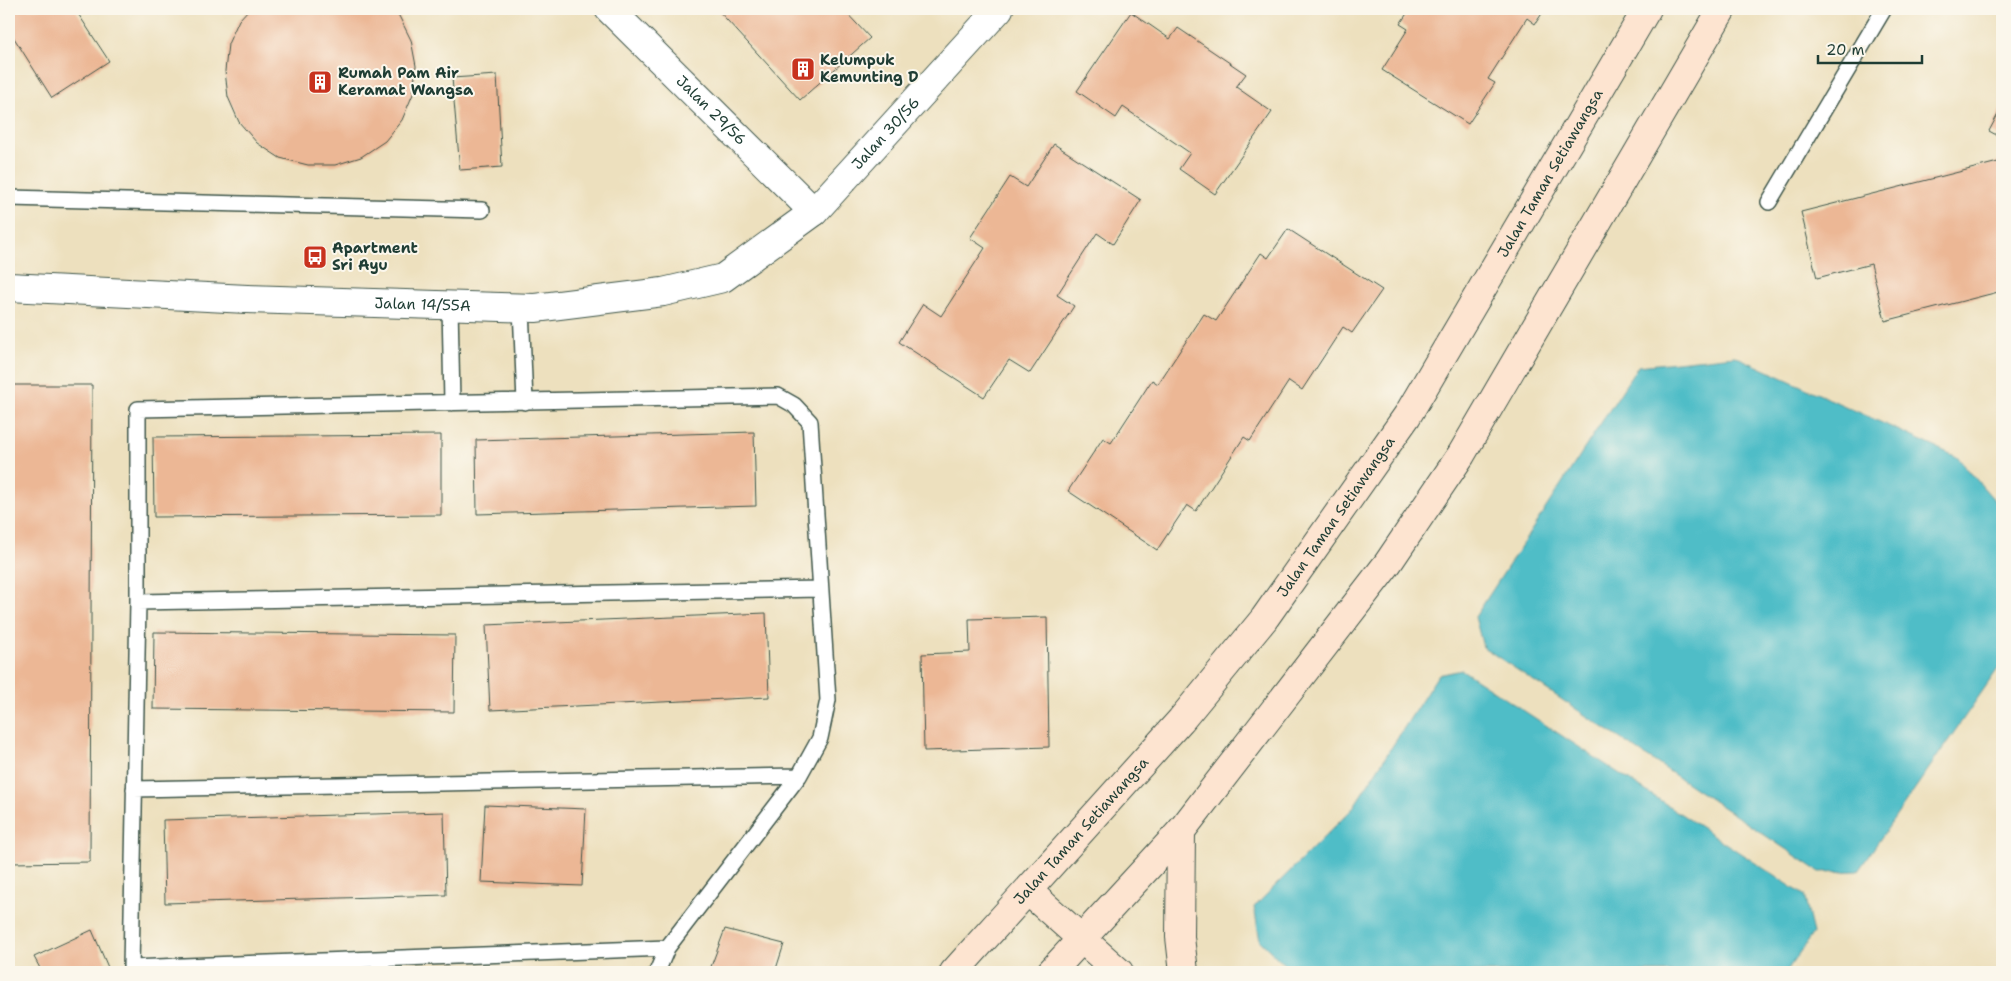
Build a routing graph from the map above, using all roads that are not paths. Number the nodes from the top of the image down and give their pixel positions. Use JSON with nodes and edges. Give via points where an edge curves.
{"nodes":[{"id":1,"x":609,"y":9,"type":"edge"},
{"id":2,"x":999,"y":9,"type":"edge"},
{"id":3,"x":1648,"y":9,"type":"edge"},
{"id":4,"x":1722,"y":9,"type":"edge"},
{"id":5,"x":1884,"y":9,"type":"edge"},
{"id":6,"x":9,"y":198,"type":"edge"},
{"id":7,"x":1769,"y":202,"type":"dead end"},
{"id":8,"x":482,"y":210,"type":"dead end"},
{"id":9,"x":814,"y":212,"type":"junction"},
{"id":10,"x":9,"y":287,"type":"edge"},
{"id":11,"x":450,"y":306,"type":"junction"},
{"id":12,"x":520,"y":308,"type":"junction"},
{"id":13,"x":525,"y":402,"type":"junction"},
{"id":14,"x":452,"y":403,"type":"junction"},
{"id":15,"x":820,"y":589,"type":"junction"},
{"id":16,"x":138,"y":602,"type":"junction"},
{"id":17,"x":799,"y":776,"type":"junction"},
{"id":18,"x":134,"y":789,"type":"junction"},
{"id":19,"x":1181,"y":831,"type":"junction"},
{"id":20,"x":1028,"y":891,"type":"junction"},
{"id":21,"x":1082,"y":939,"type":"junction"},
{"id":22,"x":667,"y":948,"type":"junction"},
{"id":23,"x":132,"y":970,"type":"edge"},
{"id":24,"x":657,"y":972,"type":"edge"},
{"id":25,"x":954,"y":972,"type":"edge"},
{"id":26,"x":1051,"y":972,"type":"edge"},
{"id":27,"x":1119,"y":972,"type":"edge"},
{"id":28,"x":1184,"y":972,"type":"edge"}],
"edges":[{"from":1,"to":9,"type":"street","name":"Jalan 29/56"},
{"from":2,"to":9,"type":"street","name":"Jalan 30/56"},
{"from":3,"to":20,"type":"main road","name":"Jalan Taman Setiawangsa","via":[[1407,416],[1264,619],[1181,720]]},
{"from":4,"to":19,"type":"main road","via":[[1461,455],[1388,562]]},
{"from":5,"to":7,"type":"lane"},
{"from":6,"to":8,"type":"lane"},
{"from":9,"to":12,"type":"street","name":"Jalan 14/55A","via":[[723,278],[663,292]]},
{"from":10,"to":11,"type":"street","name":"Jalan 14/55A"},
{"from":11,"to":12,"type":"street","name":"Jalan 14/55A"},
{"from":11,"to":14,"type":"lane"},
{"from":12,"to":13,"type":"lane"},
{"from":13,"to":14,"type":"lane"},
{"from":13,"to":15,"type":"lane","via":[[778,396],[794,405],[810,422]]},
{"from":14,"to":16,"type":"lane","via":[[138,409]]},
{"from":15,"to":16,"type":"lane"},
{"from":15,"to":17,"type":"lane","via":[[828,700],[820,738]]},
{"from":16,"to":18,"type":"lane"},
{"from":17,"to":18,"type":"lane"},
{"from":17,"to":22,"type":"lane"},
{"from":18,"to":23,"type":"lane"},
{"from":19,"to":21,"type":"main road"},
{"from":19,"to":28,"type":"main road","via":[[1180,937]]},
{"from":20,"to":21,"type":"main road"},
{"from":20,"to":25,"type":"main road","name":"Jalan Taman Setiawangsa"},
{"from":21,"to":26,"type":"main road"},
{"from":21,"to":27,"type":"main road"},
{"from":22,"to":23,"type":"lane"},
{"from":22,"to":24,"type":"lane"}]}
